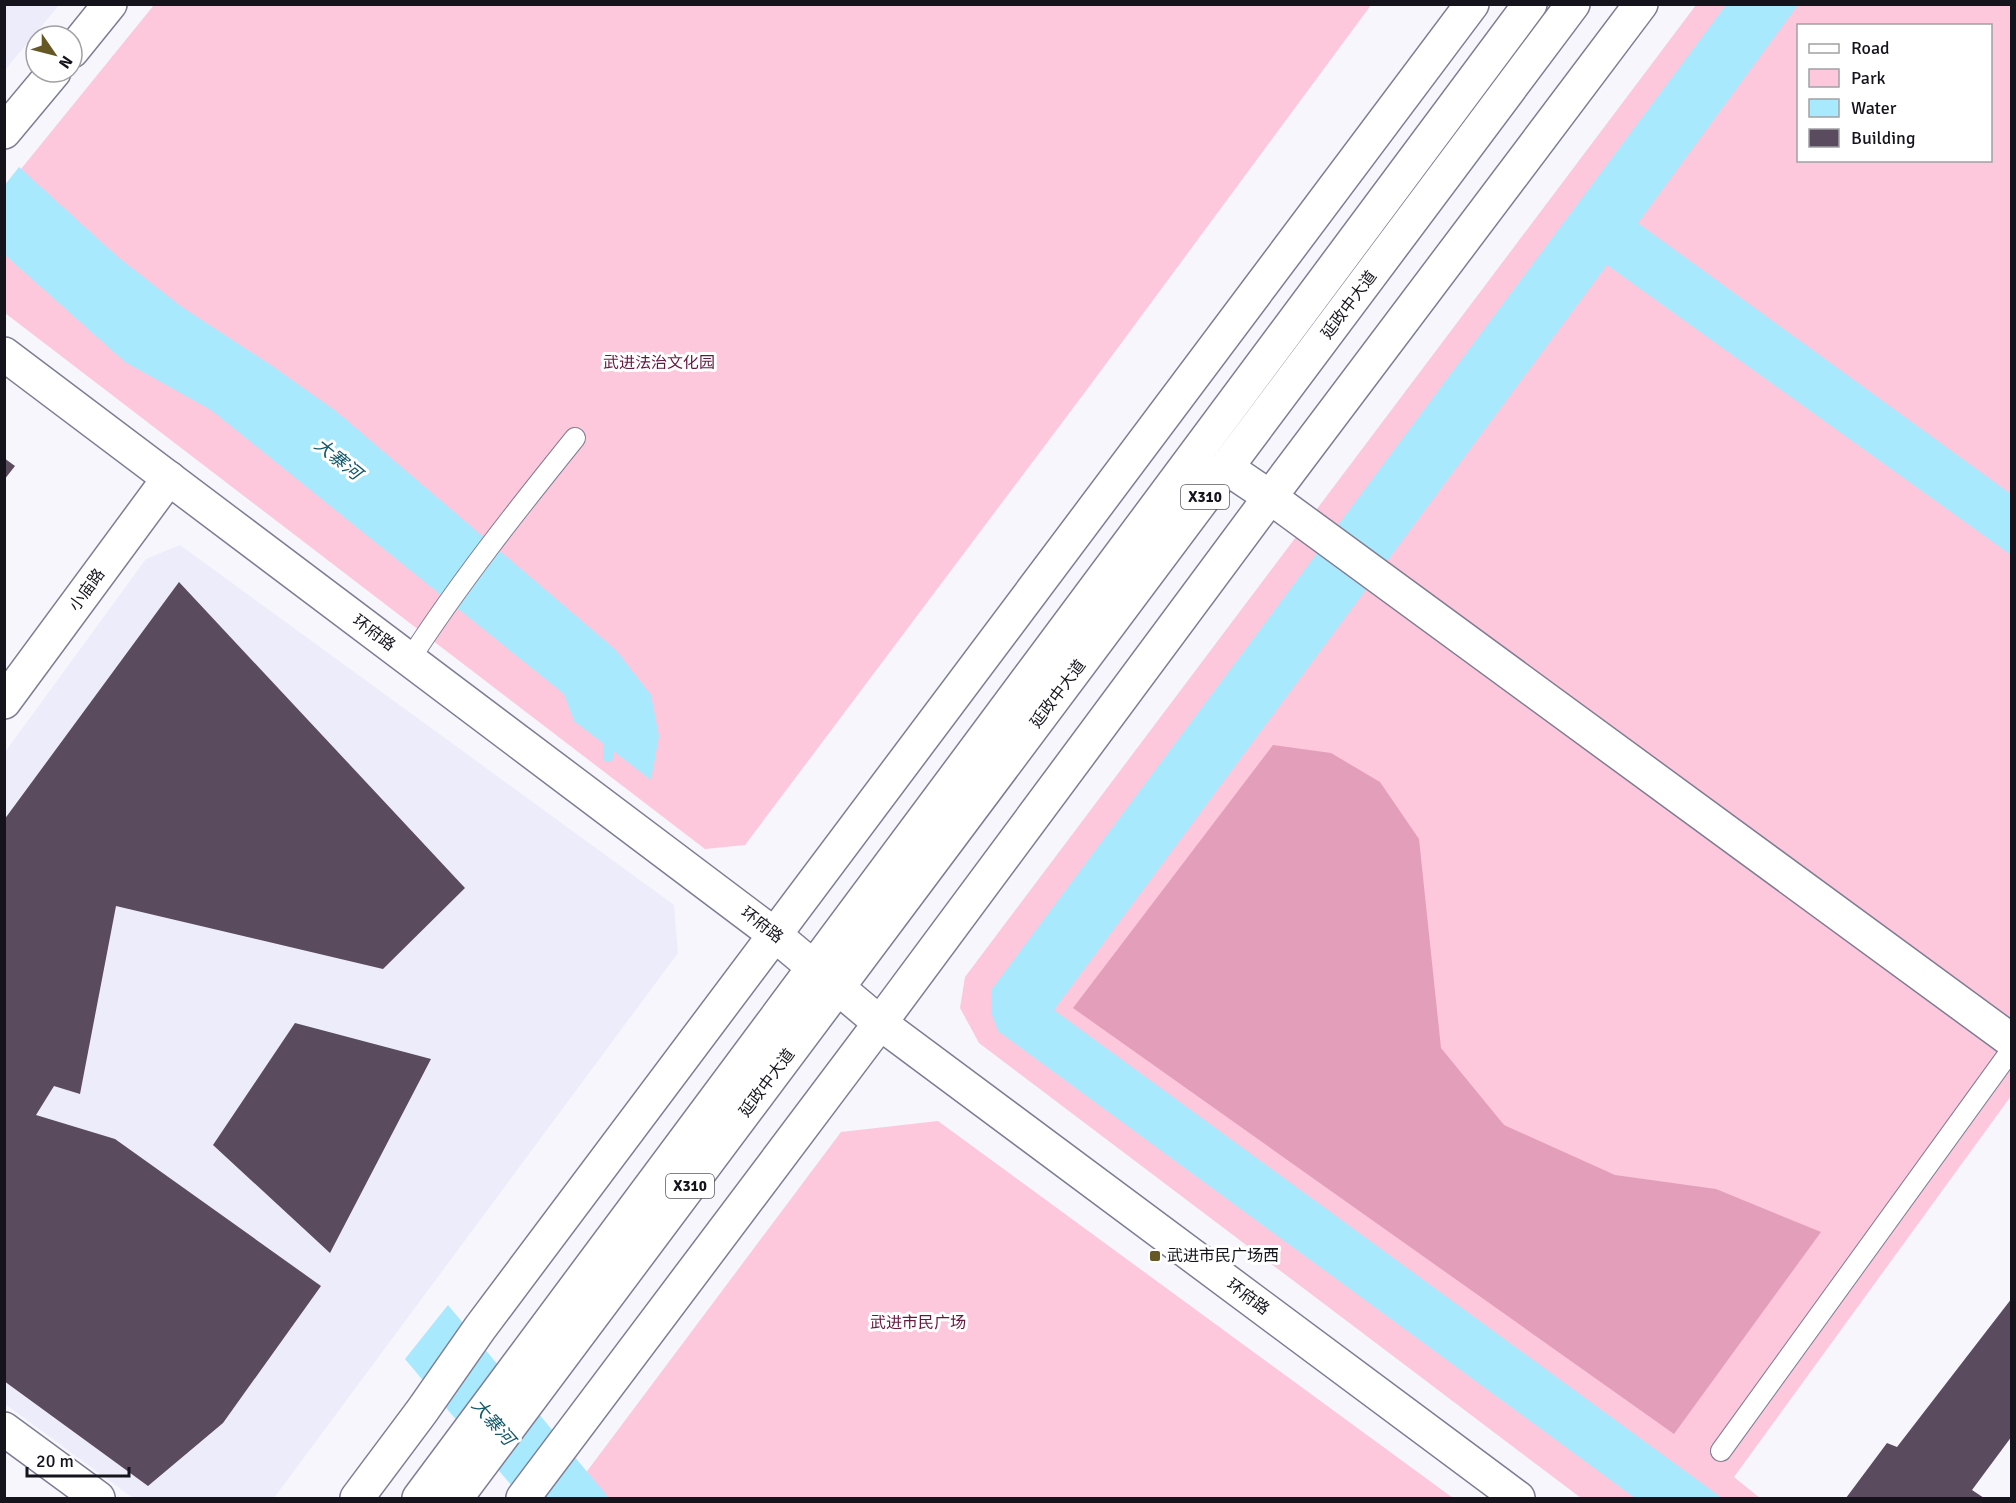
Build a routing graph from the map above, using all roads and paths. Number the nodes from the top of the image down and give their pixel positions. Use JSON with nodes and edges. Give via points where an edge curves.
{"nodes":[{"id":1,"x":110,"y":4,"type":"edge"},
{"id":2,"x":1472,"y":4,"type":"edge"},
{"id":3,"x":1530,"y":4,"type":"edge"},
{"id":4,"x":1573,"y":4,"type":"edge"},
{"id":5,"x":1641,"y":4,"type":"edge"},
{"id":6,"x":84,"y":36,"type":"edge"},
{"id":7,"x":44,"y":84,"type":"edge"},
{"id":8,"x":4,"y":132,"type":"edge"},
{"id":9,"x":4,"y":354,"type":"edge"},
{"id":10,"x":575,"y":438,"type":"dead end"},
{"id":11,"x":1227,"y":468,"type":"junction"},
{"id":12,"x":169,"y":478,"type":"junction"},
{"id":13,"x":1270,"y":497,"type":"junction"},
{"id":14,"x":410,"y":659,"type":"junction"},
{"id":15,"x":4,"y":702,"type":"edge"},
{"id":16,"x":775,"y":935,"type":"junction"},
{"id":17,"x":813,"y":967,"type":"junction"},
{"id":18,"x":837,"y":988,"type":"junction"},
{"id":19,"x":879,"y":1023,"type":"junction"},
{"id":20,"x":2012,"y":1041,"type":"edge"},
{"id":21,"x":2012,"y":1049,"type":"edge"},
{"id":22,"x":532,"y":1372,"type":"junction"},
{"id":23,"x":4,"y":1429,"type":"edge"},
{"id":24,"x":1720,"y":1451,"type":"dead end"},
{"id":25,"x":469,"y":1457,"type":"junction"},
{"id":26,"x":98,"y":1498,"type":"edge"},
{"id":27,"x":357,"y":1498,"type":"edge"},
{"id":28,"x":419,"y":1498,"type":"edge"},
{"id":29,"x":456,"y":1498,"type":"edge"},
{"id":30,"x":523,"y":1498,"type":"edge"},
{"id":31,"x":1518,"y":1498,"type":"edge"}],
"edges":[{"from":1,"to":6,"type":"street"},
{"from":2,"to":16,"type":"street"},
{"from":3,"to":17,"type":"street","name":"延政中大道","number":"X310"},
{"from":4,"to":11,"type":"street","name":"延政中大道","number":"X310"},
{"from":5,"to":13,"type":"street"},
{"from":7,"to":8,"type":"street"},
{"from":9,"to":12,"type":"street","name":"环府路"},
{"from":10,"to":14,"type":"lane","via":[[442,610]]},
{"from":11,"to":13,"type":"street"},
{"from":11,"to":18,"type":"street","name":"延政中大道","number":"X310"},
{"from":12,"to":14,"type":"street","name":"环府路"},
{"from":12,"to":15,"type":"street","name":"小庙路"},
{"from":13,"to":19,"type":"street"},
{"from":13,"to":20,"type":"street"},
{"from":14,"to":16,"type":"street","name":"环府路"},
{"from":16,"to":17,"type":"street","name":"环府路"},
{"from":16,"to":27,"type":"street"},
{"from":17,"to":18,"type":"street","name":"环府路"},
{"from":17,"to":22,"type":"street","name":"延政中大道","number":"X310"},
{"from":18,"to":19,"type":"street","name":"环府路"},
{"from":18,"to":22,"type":"street","name":"延政中大道","number":"X310"},
{"from":19,"to":30,"type":"street"},
{"from":19,"to":31,"type":"street","name":"环府路"},
{"from":21,"to":24,"type":"lane"},
{"from":22,"to":25,"type":"street","number":"X310"},
{"from":23,"to":26,"type":"street"},
{"from":25,"to":28,"type":"street","number":"X310"},
{"from":25,"to":29,"type":"street","number":"X310"}]}
